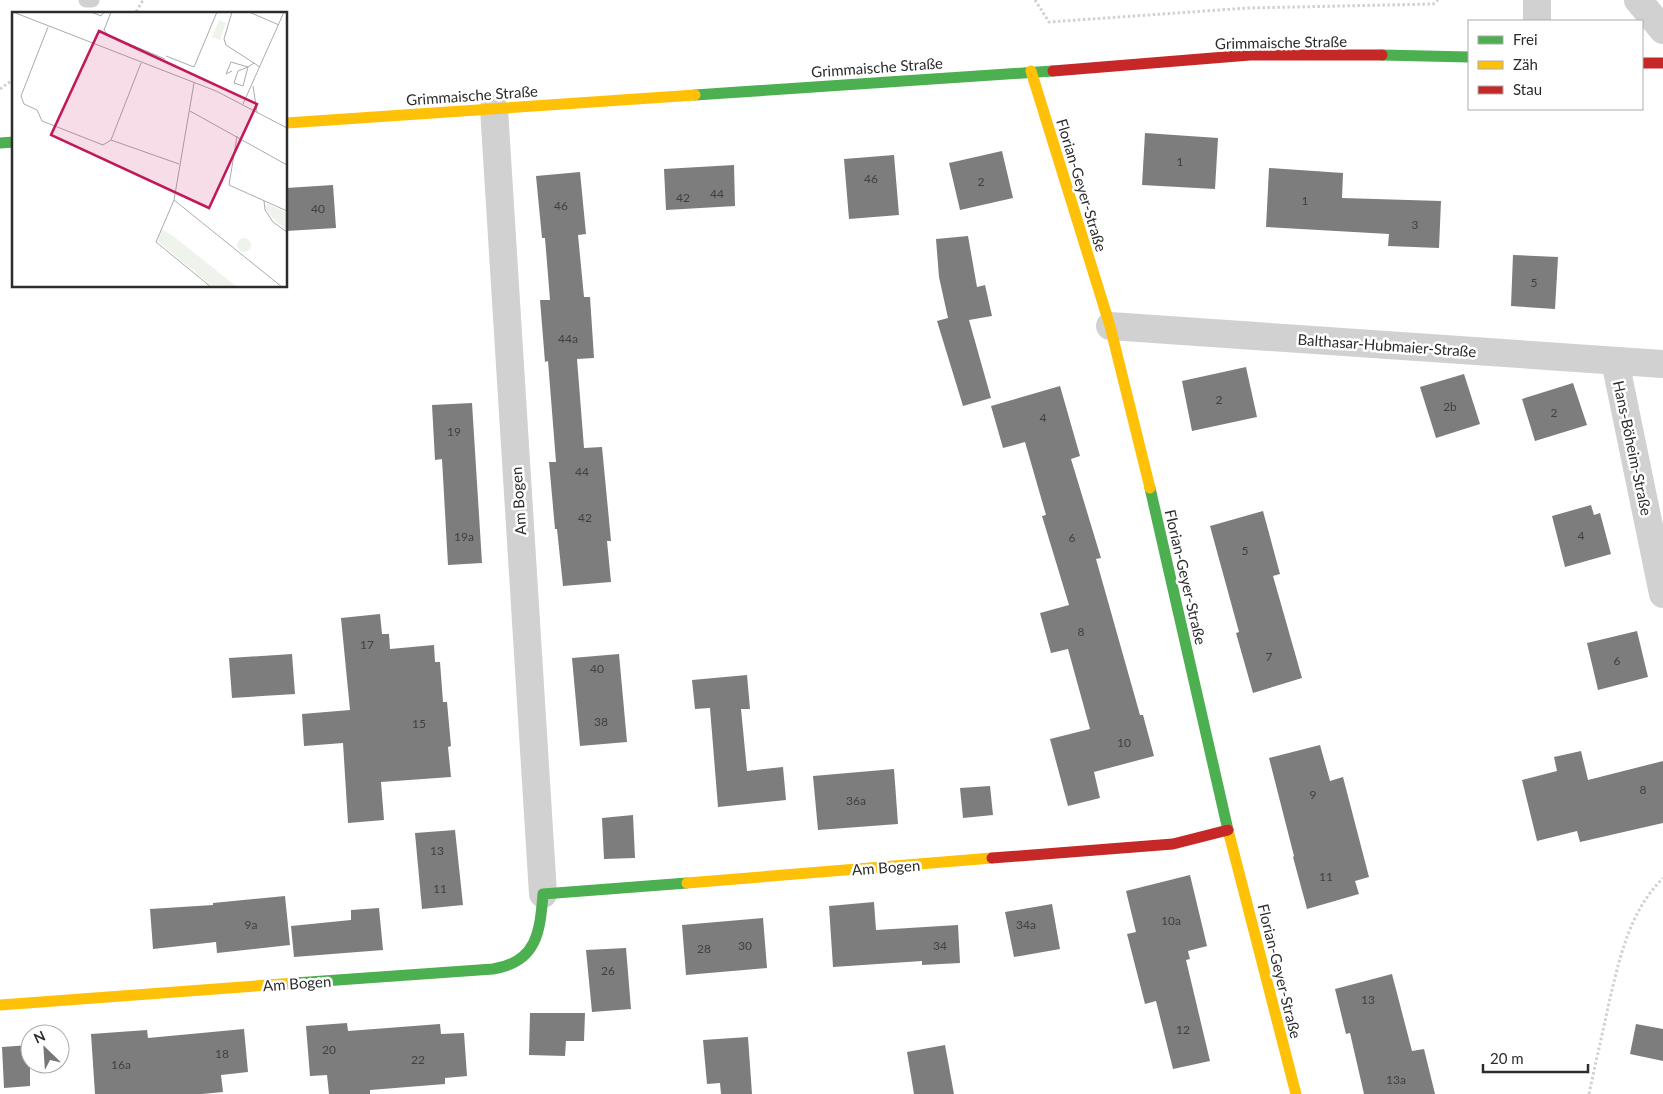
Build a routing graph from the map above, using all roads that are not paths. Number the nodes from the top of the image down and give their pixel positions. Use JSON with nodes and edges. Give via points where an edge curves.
{"nodes":[{"id":1,"x":86,"y":0,"type":"edge"},
{"id":2,"x":92,"y":0,"type":"edge"},
{"id":3,"x":1537,"y":0,"type":"edge"},
{"id":4,"x":1638,"y":0,"type":"edge"},
{"id":5,"x":1537,"y":20,"type":"edge"},
{"id":6,"x":1663,"y":30,"type":"edge"},
{"id":7,"x":1468,"y":57,"type":"edge"},
{"id":8,"x":1643,"y":63,"type":"edge"},
{"id":9,"x":1663,"y":63,"type":"edge"},
{"id":10,"x":1031,"y":72,"type":"junction"},
{"id":11,"x":494,"y":109,"type":"junction"},
{"id":12,"x":288,"y":123,"type":"edge"},
{"id":13,"x":1110,"y":326,"type":"junction"},
{"id":14,"x":1615,"y":361,"type":"junction"},
{"id":15,"x":1663,"y":364,"type":"edge"},
{"id":16,"x":1663,"y":594,"type":"edge"},
{"id":17,"x":1228,"y":830,"type":"junction"},
{"id":18,"x":543,"y":894,"type":"junction"},
{"id":19,"x":0,"y":1005,"type":"edge"},
{"id":20,"x":1296,"y":1094,"type":"edge"}],
"edges":[{"from":1,"to":2,"type":"lane"},
{"from":3,"to":5,"type":"street"},
{"from":4,"to":6,"type":"street"},
{"from":7,"to":10,"type":"street","name":"Grimmaische Straße","via":[[1250,55]]},
{"from":8,"to":9,"type":"street"},
{"from":10,"to":11,"type":"street","name":"Grimmaische Straße"},
{"from":10,"to":13,"type":"street","name":"Florian-Geyer-Straße"},
{"from":11,"to":12,"type":"street","name":"Grimmaische Straße"},
{"from":11,"to":18,"type":"street","name":"Am Bogen"},
{"from":13,"to":14,"type":"street","name":"Balthasar-Hubmaier-Straße"},
{"from":13,"to":17,"type":"street","name":"Florian-Geyer-Straße"},
{"from":14,"to":15,"type":"street","name":"Balthasar-Hubmaier-Straße"},
{"from":14,"to":16,"type":"street","name":"Hans-Böheim-Straße"},
{"from":17,"to":18,"type":"street","name":"Am Bogen","via":[[1173,844]]},
{"from":17,"to":20,"type":"street","name":"Florian-Geyer-Straße"},
{"from":18,"to":19,"type":"street","name":"Am Bogen","via":[[535,944],[523,958],[492,969]]}]}
